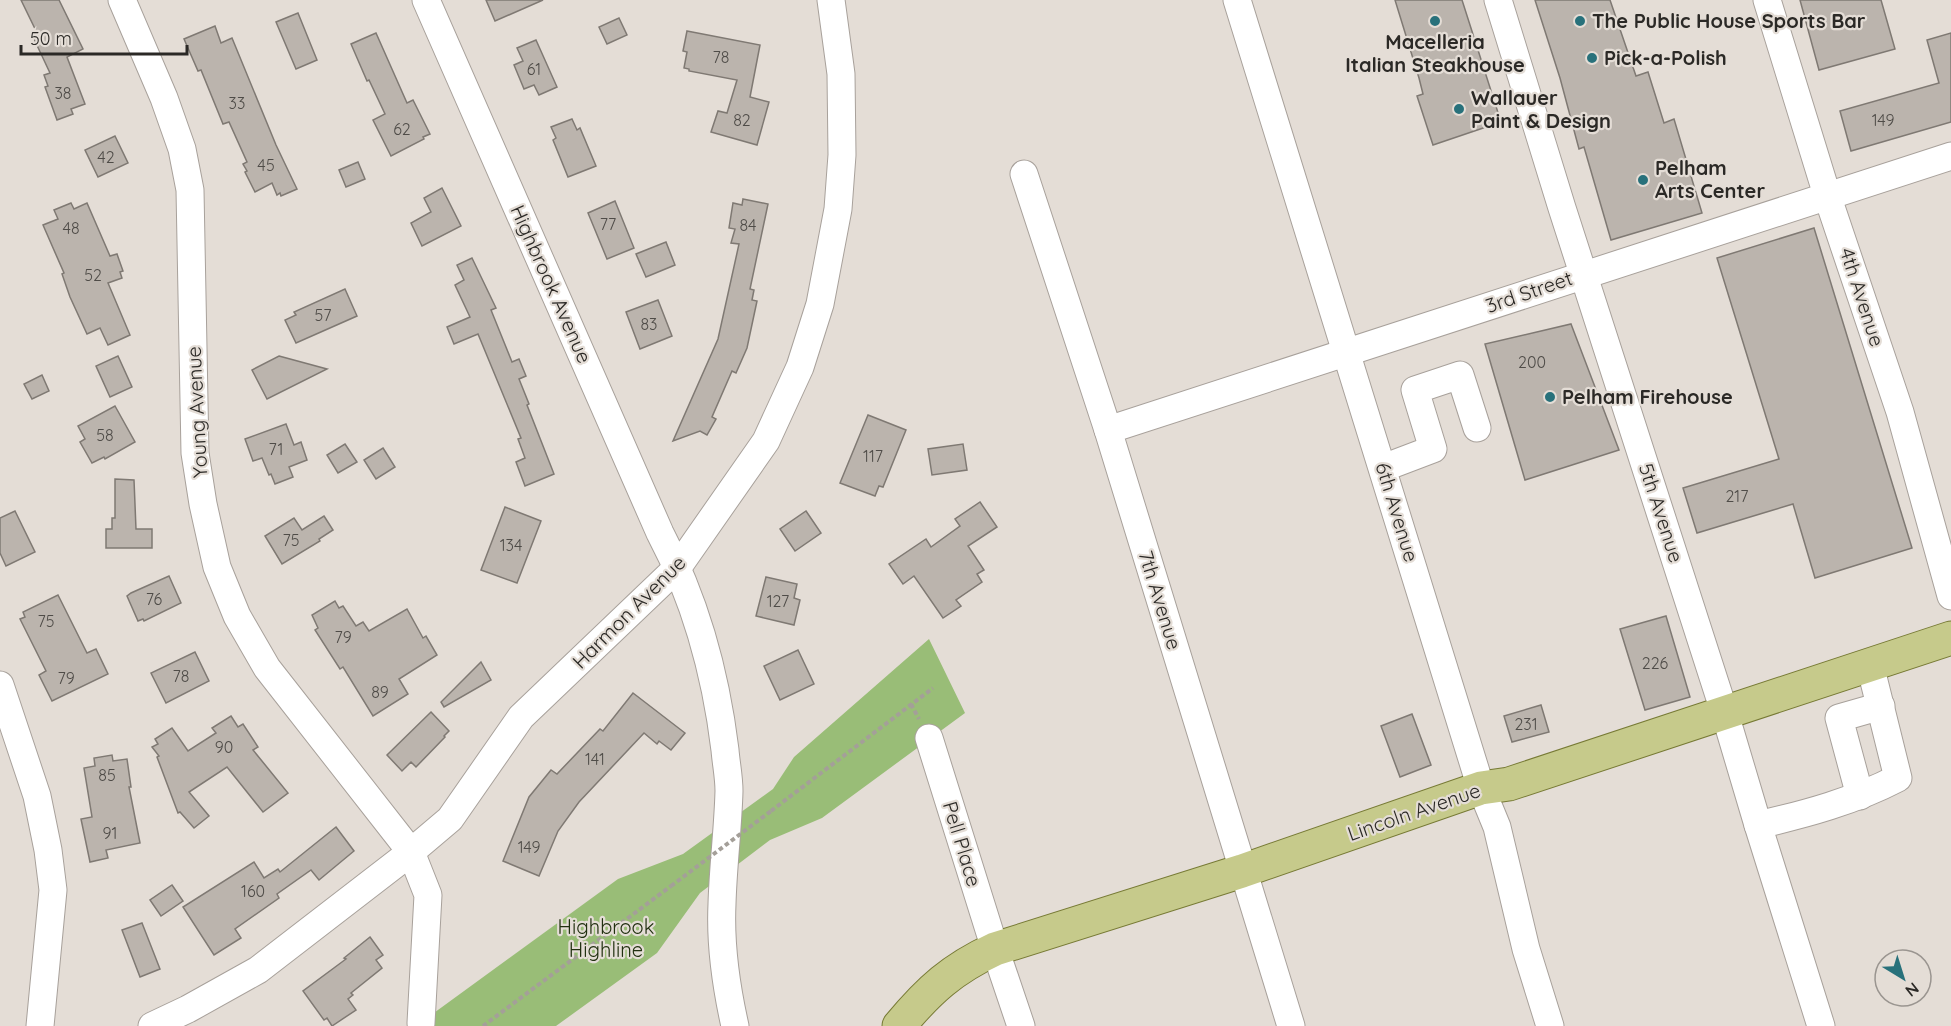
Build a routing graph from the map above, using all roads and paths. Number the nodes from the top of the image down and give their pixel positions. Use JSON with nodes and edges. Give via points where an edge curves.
{"nodes":[{"id":1,"x":122,"y":0,"type":"edge"},
{"id":2,"x":426,"y":0,"type":"edge"},
{"id":3,"x":831,"y":0,"type":"edge"},
{"id":4,"x":1237,"y":0,"type":"edge"},
{"id":5,"x":1498,"y":0,"type":"edge"},
{"id":6,"x":1767,"y":0,"type":"edge"},
{"id":7,"x":1951,"y":156,"type":"edge"},
{"id":8,"x":1024,"y":174,"type":"dead end"},
{"id":9,"x":1827,"y":195,"type":"junction"},
{"id":10,"x":1584,"y":274,"type":"junction"},
{"id":11,"x":1348,"y":354,"type":"junction"},
{"id":12,"x":1476,"y":428,"type":"dead end"},
{"id":13,"x":1108,"y":430,"type":"junction"},
{"id":14,"x":1383,"y":468,"type":"junction"},
{"id":15,"x":678,"y":567,"type":"junction"},
{"id":16,"x":1951,"y":597,"type":"edge"},
{"id":17,"x":1951,"y":638,"type":"edge"},
{"id":18,"x":1870,"y":665,"type":"junction"},
{"id":19,"x":0,"y":685,"type":"edge"},
{"id":20,"x":933,"y":688,"type":"dead end"},
{"id":21,"x":1881,"y":706,"type":"junction"},
{"id":22,"x":1725,"y":714,"type":"junction"},
{"id":23,"x":929,"y":738,"type":"dead end"},
{"id":24,"x":1481,"y":788,"type":"junction"},
{"id":25,"x":1860,"y":796,"type":"junction"},
{"id":26,"x":1758,"y":825,"type":"junction"},
{"id":27,"x":411,"y":852,"type":"junction"},
{"id":28,"x":1242,"y":871,"type":"junction"},
{"id":29,"x":995,"y":949,"type":"junction"},
{"id":30,"x":421,"y":1023,"type":"dead end"},
{"id":31,"x":40,"y":1026,"type":"edge"},
{"id":32,"x":152,"y":1026,"type":"edge"},
{"id":33,"x":483,"y":1026,"type":"edge"},
{"id":34,"x":735,"y":1026,"type":"edge"},
{"id":35,"x":899,"y":1026,"type":"edge"},
{"id":36,"x":1021,"y":1026,"type":"edge"},
{"id":37,"x":1291,"y":1026,"type":"edge"},
{"id":38,"x":1550,"y":1026,"type":"edge"},
{"id":39,"x":1821,"y":1026,"type":"edge"}],
"edges":[{"from":1,"to":27,"type":"street","name":"Young Avenue","via":[[164,98],[182,149],[190,190],[195,453],[217,567],[237,616],[267,668]]},
{"from":2,"to":15,"type":"street","name":"Highbrook Avenue"},
{"from":3,"to":15,"type":"street","name":"Harmon Avenue","via":[[841,74],[842,155],[838,209],[820,304],[800,367],[766,441]]},
{"from":4,"to":11,"type":"street","name":"6th Avenue"},
{"from":5,"to":10,"type":"street","name":"5th Avenue"},
{"from":6,"to":9,"type":"street","name":"4th Avenue"},
{"from":7,"to":9,"type":"street","name":"3rd Street"},
{"from":8,"to":13,"type":"street","name":"7th Avenue"},
{"from":9,"to":10,"type":"street","name":"3rd Street"},
{"from":9,"to":16,"type":"street","name":"4th Avenue","via":[[1900,412]]},
{"from":10,"to":11,"type":"street","name":"3rd Street"},
{"from":10,"to":22,"type":"street","name":"5th Avenue"},
{"from":11,"to":13,"type":"street","name":"3rd Street"},
{"from":11,"to":14,"type":"street","name":"6th Avenue"},
{"from":12,"to":14,"type":"street","via":[[1460,375],[1415,390],[1433,449]]},
{"from":13,"to":28,"type":"street","name":"7th Avenue"},
{"from":14,"to":24,"type":"street","name":"6th Avenue"},
{"from":15,"to":27,"type":"street","name":"Harmon Avenue","via":[[521,717],[450,819]]},
{"from":15,"to":34,"type":"street","name":"Highbrook Avenue","via":[[712,677],[721,722],[729,788],[723,938],[725,980]]},
{"from":17,"to":18,"type":"main road","name":"Lincoln Avenue"},
{"from":18,"to":21,"type":"street"},
{"from":18,"to":22,"type":"main road","name":"Lincoln Avenue"},
{"from":19,"to":31,"type":"street","via":[[37,796],[48,850],[52,890]]},
{"from":20,"to":33,"type":"path","bridge":true},
{"from":21,"to":25,"type":"street","via":[[1898,778]]},
{"from":21,"to":25,"type":"street","via":[[1839,718]]},
{"from":22,"to":24,"type":"main road","name":"Lincoln Avenue","via":[[1509,784]]},
{"from":22,"to":26,"type":"street","name":"5th Avenue"},
{"from":23,"to":29,"type":"street","name":"Pell Place"},
{"from":24,"to":28,"type":"main road","name":"Lincoln Avenue"},
{"from":24,"to":38,"type":"street","name":"6th Avenue","via":[[1497,827],[1526,949]]},
{"from":25,"to":26,"type":"street"},
{"from":26,"to":39,"type":"street","name":"5th Avenue"},
{"from":27,"to":30,"type":"street","name":"Young Avenue","via":[[428,895]]},
{"from":27,"to":32,"type":"street","name":"Harmon Avenue","via":[[258,970]]},
{"from":28,"to":29,"type":"main road","name":"Lincoln Avenue"},
{"from":28,"to":37,"type":"street","name":"7th Avenue"},
{"from":29,"to":35,"type":"main road","name":"Lincoln Avenue","via":[[967,962],[933,987]]},
{"from":29,"to":36,"type":"street","name":"Pell Place"}]}
